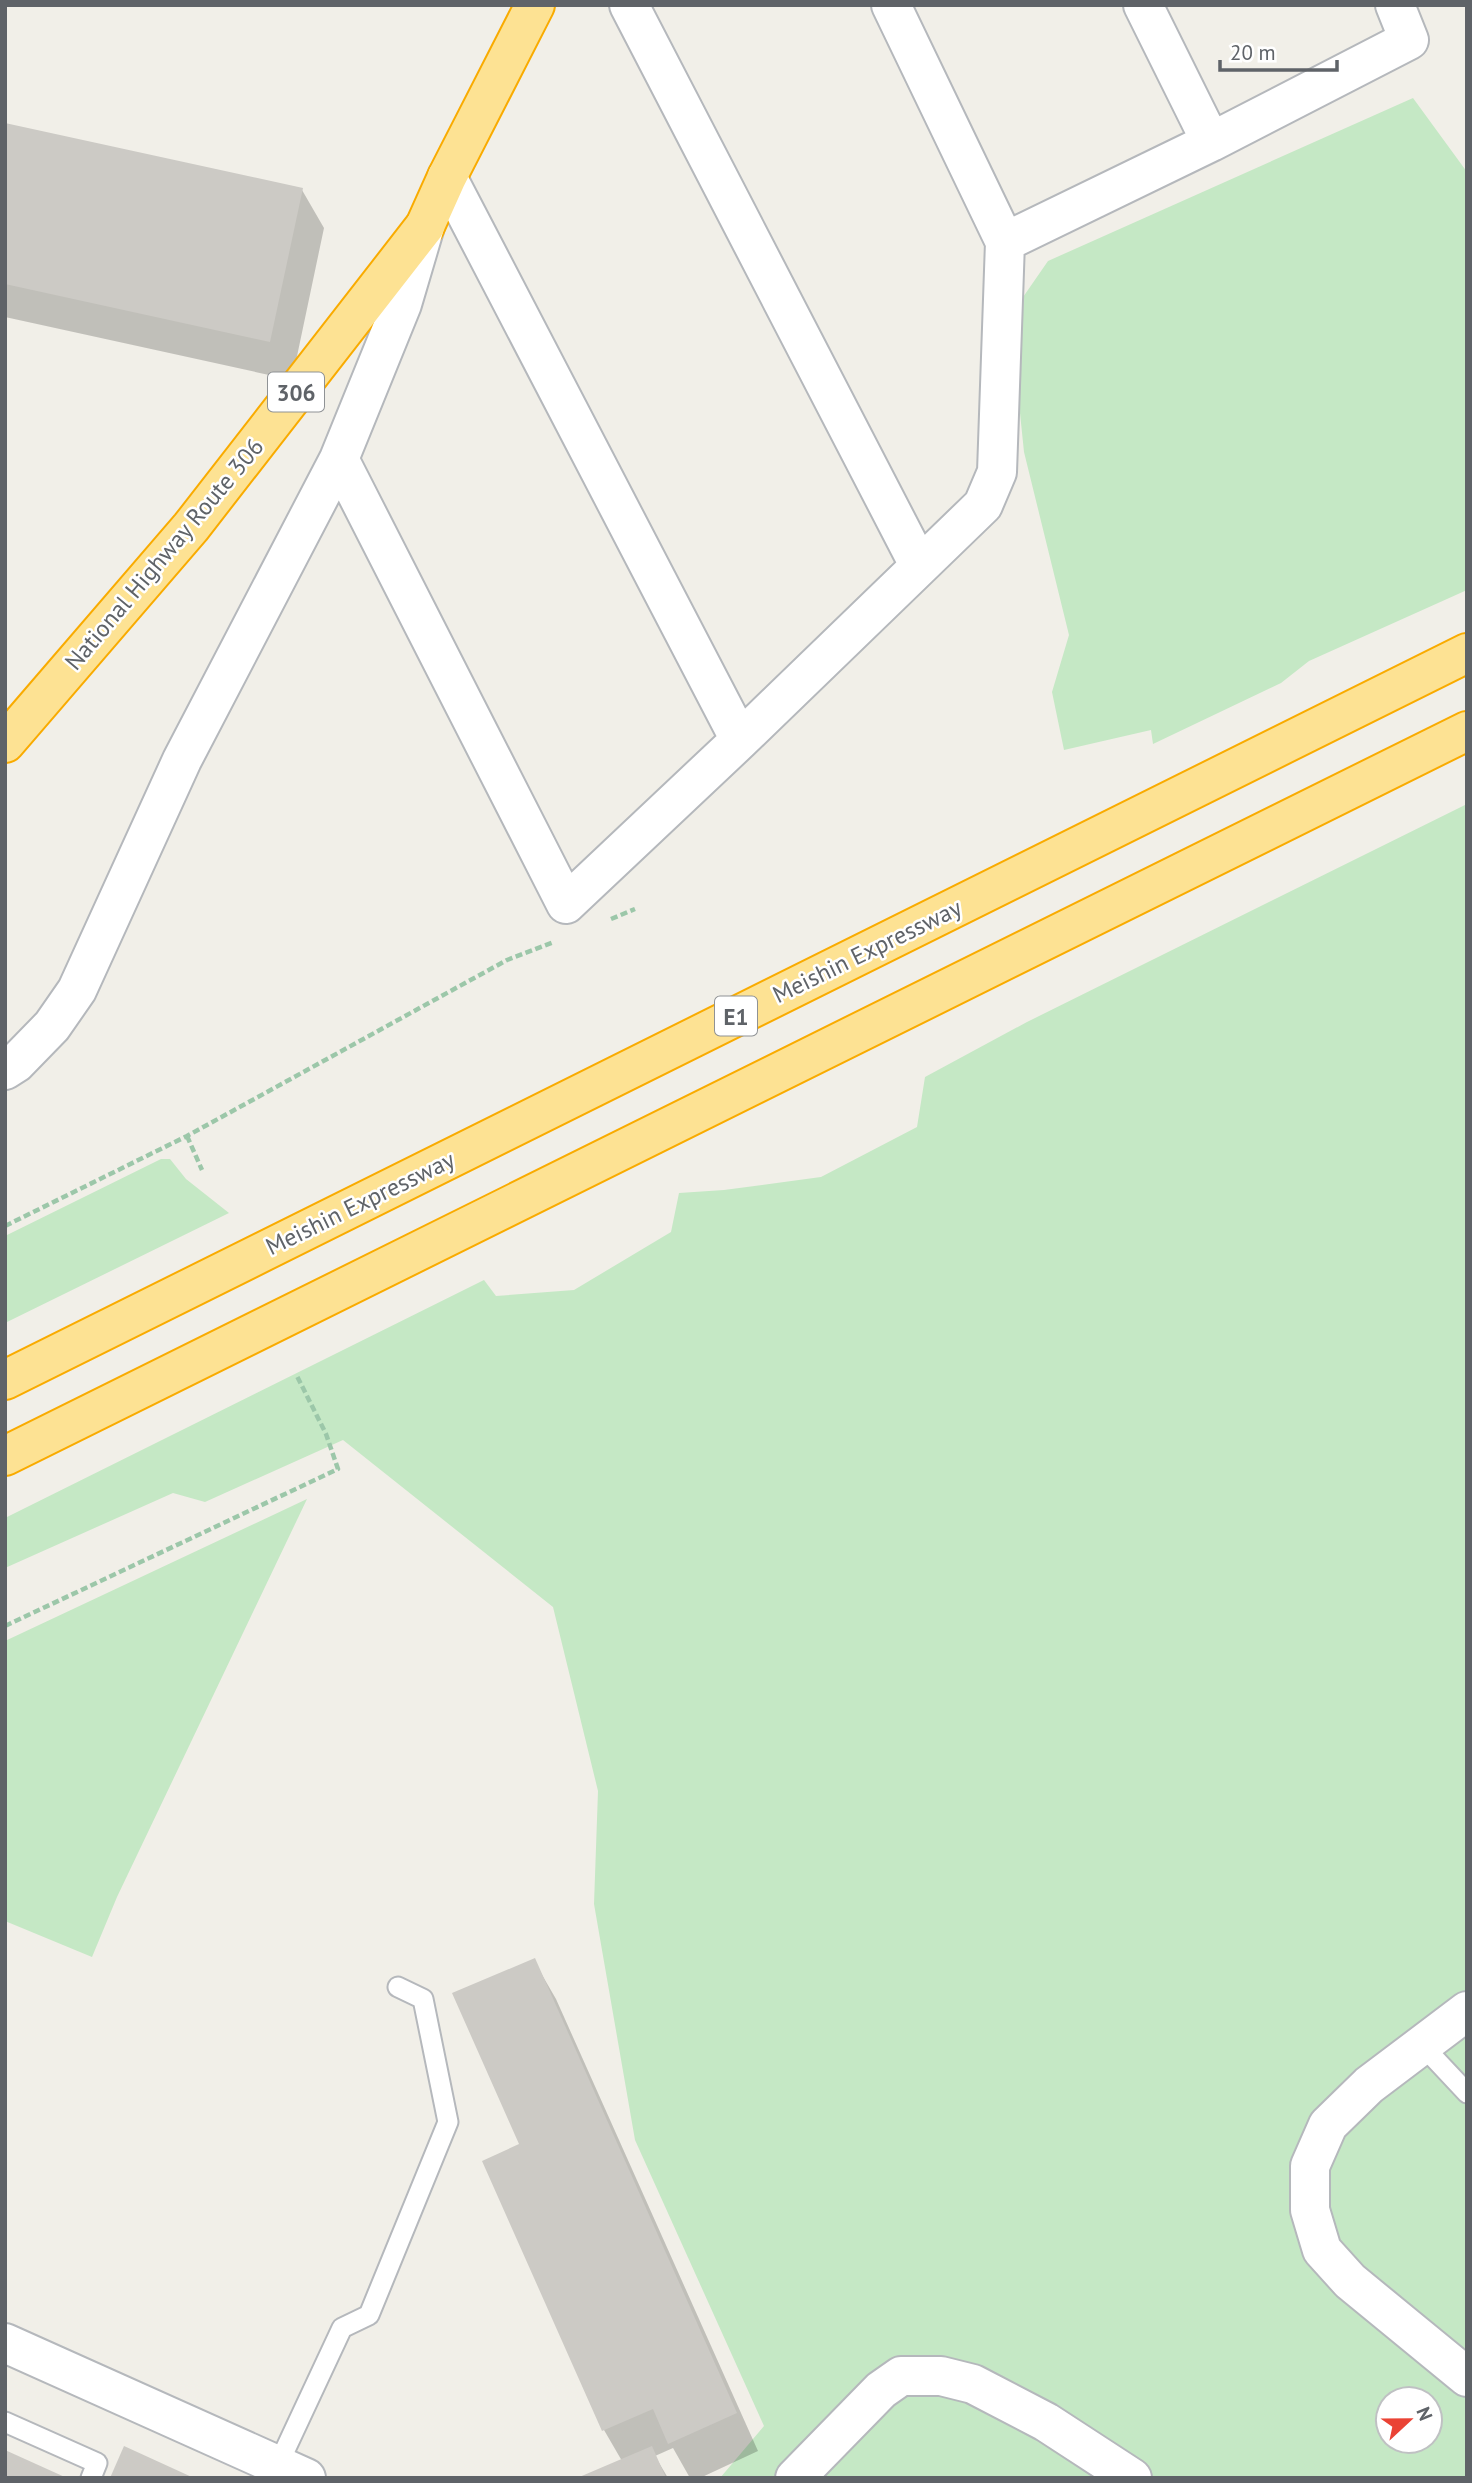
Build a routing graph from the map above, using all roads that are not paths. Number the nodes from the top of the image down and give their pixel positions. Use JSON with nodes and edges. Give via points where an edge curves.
{"nodes":[{"id":1,"x":535,"y":5,"type":"edge"},
{"id":2,"x":629,"y":5,"type":"edge"},
{"id":3,"x":891,"y":5,"type":"edge"},
{"id":4,"x":1143,"y":5,"type":"edge"},
{"id":5,"x":1395,"y":5,"type":"edge"},
{"id":6,"x":1211,"y":142,"type":"junction"},
{"id":7,"x":447,"y":177,"type":"junction"},
{"id":8,"x":425,"y":226,"type":"junction"},
{"id":9,"x":1005,"y":242,"type":"junction"},
{"id":10,"x":340,"y":459,"type":"junction"},
{"id":11,"x":919,"y":565,"type":"junction"},
{"id":12,"x":1467,"y":653,"type":"edge"},
{"id":13,"x":1467,"y":731,"type":"edge"},
{"id":14,"x":740,"y":740,"type":"junction"},
{"id":15,"x":5,"y":743,"type":"edge"},
{"id":16,"x":5,"y":1070,"type":"edge"},
{"id":17,"x":5,"y":1380,"type":"edge"},
{"id":18,"x":5,"y":1456,"type":"edge"},
{"id":19,"x":398,"y":1987,"type":"dead end"},
{"id":20,"x":1467,"y":2011,"type":"edge"},
{"id":21,"x":1422,"y":2045,"type":"junction"},
{"id":22,"x":1467,"y":2093,"type":"edge"},
{"id":23,"x":5,"y":2343,"type":"edge"},
{"id":24,"x":1467,"y":2377,"type":"edge"},
{"id":25,"x":5,"y":2422,"type":"edge"},
{"id":26,"x":292,"y":2472,"type":"edge"},
{"id":27,"x":91,"y":2478,"type":"edge"},
{"id":28,"x":795,"y":2478,"type":"edge"},
{"id":29,"x":1132,"y":2478,"type":"edge"}],
"edges":[{"from":1,"to":7,"type":"highway","name":"National Highway Route 306","number":"306"},
{"from":2,"to":11,"type":"street"},
{"from":3,"to":9,"type":"street"},
{"from":4,"to":6,"type":"street"},
{"from":5,"to":6,"type":"street","via":[[1409,40]]},
{"from":6,"to":9,"type":"street"},
{"from":7,"to":8,"type":"highway","name":"National Highway Route 306","number":"306"},
{"from":7,"to":14,"type":"street"},
{"from":8,"to":10,"type":"street","via":[[402,304]]},
{"from":8,"to":15,"type":"highway","name":"National Highway Route 306","number":"306","via":[[191,527]]},
{"from":9,"to":11,"type":"street","via":[[997,472],[983,505]]},
{"from":10,"to":14,"type":"street","via":[[566,904]]},
{"from":10,"to":16,"type":"street","via":[[182,760],[77,990],[52,1026]]},
{"from":11,"to":14,"type":"street"},
{"from":12,"to":17,"type":"highway","name":"Meishin Expressway","number":"E1"},
{"from":13,"to":18,"type":"highway"},
{"from":19,"to":26,"type":"lane","via":[[423,1999],[448,2122],[369,2315],[342,2328]]},
{"from":20,"to":21,"type":"street"},
{"from":21,"to":22,"type":"lane"},
{"from":21,"to":24,"type":"street","via":[[1369,2085],[1328,2125],[1310,2166],[1310,2210],[1322,2250],[1350,2281]]},
{"from":23,"to":26,"type":"street"},
{"from":25,"to":27,"type":"lane","via":[[97,2463]]},
{"from":28,"to":29,"type":"street","via":[[881,2390],[901,2376],[941,2376],[973,2384],[1046,2422]]}]}
